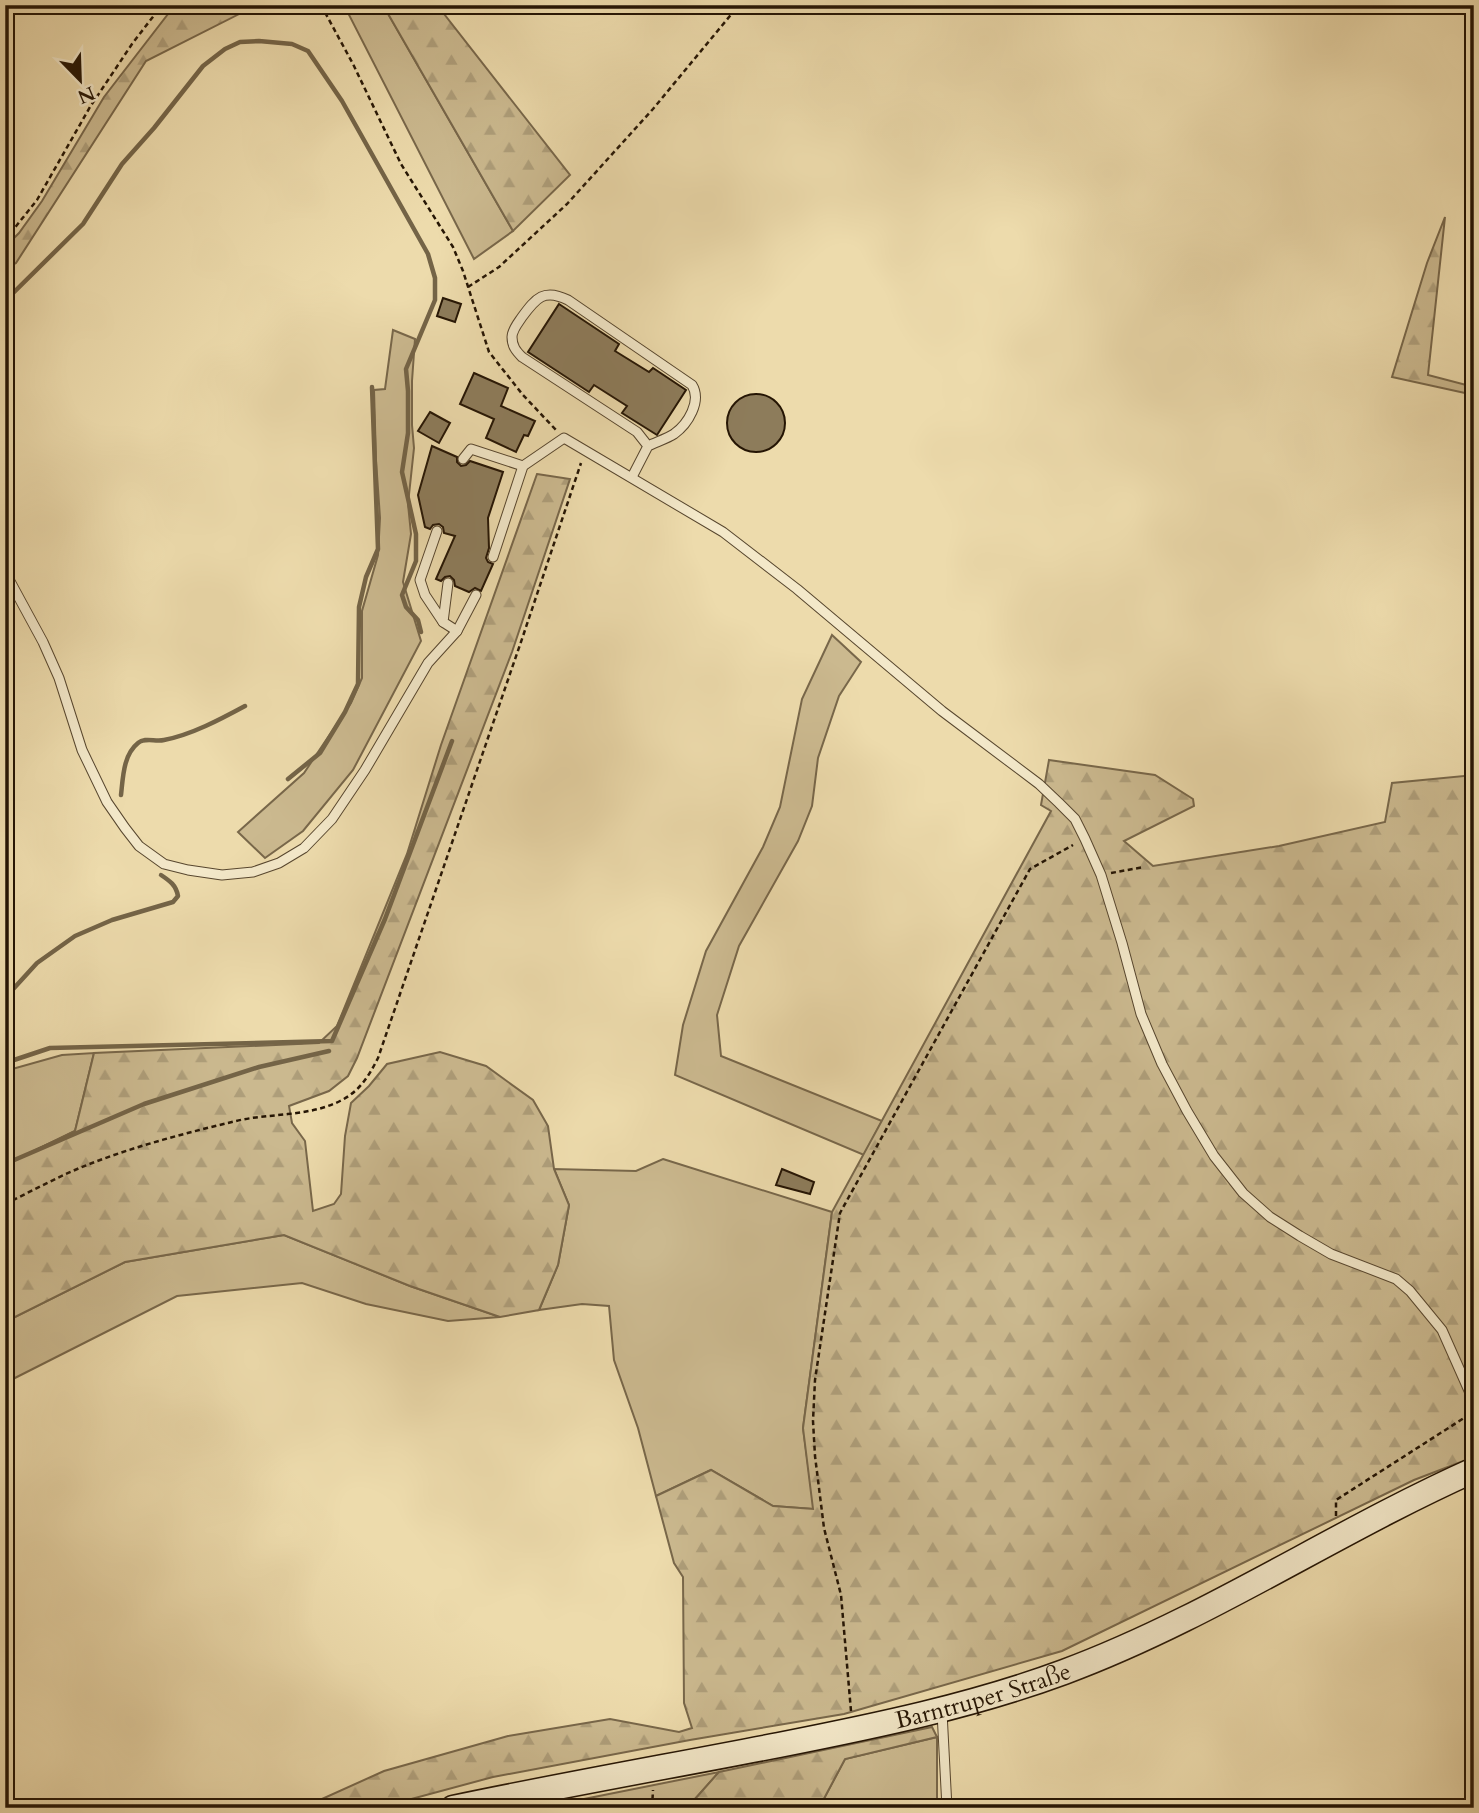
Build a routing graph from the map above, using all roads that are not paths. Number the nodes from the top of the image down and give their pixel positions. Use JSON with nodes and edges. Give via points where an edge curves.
{"nodes":[{"id":1,"x":648,"y":446,"type":"junction"},
{"id":2,"x":497,"y":458,"type":"junction"},
{"id":3,"x":463,"y":459,"type":"dead end"},
{"id":4,"x":523,"y":466,"type":"junction"},
{"id":5,"x":492,"y":469,"type":"dead end"},
{"id":6,"x":632,"y":477,"type":"junction"},
{"id":7,"x":437,"y":531,"type":"dead end"},
{"id":8,"x":493,"y":557,"type":"dead end"},
{"id":9,"x":5,"y":572,"type":"edge"},
{"id":10,"x":448,"y":583,"type":"dead end"},
{"id":11,"x":476,"y":595,"type":"dead end"},
{"id":12,"x":443,"y":622,"type":"junction"},
{"id":13,"x":457,"y":631,"type":"junction"},
{"id":14,"x":1474,"y":1410,"type":"edge"},
{"id":15,"x":1474,"y":1470,"type":"edge"},
{"id":16,"x":942,"y":1709,"type":"junction"},
{"id":17,"x":453,"y":1808,"type":"edge"},
{"id":18,"x":947,"y":1808,"type":"edge"}],
"edges":[{"from":1,"to":1,"type":"lane","via":[[637,432],[514,349],[514,329],[540,296],[568,300],[692,385],[697,400],[686,421],[675,433]]},
{"from":1,"to":6,"type":"lane"},
{"from":2,"to":3,"type":"lane","via":[[471,449]]},
{"from":2,"to":4,"type":"lane"},
{"from":2,"to":5,"type":"lane"},
{"from":4,"to":6,"type":"lane","via":[[564,438]]},
{"from":4,"to":8,"type":"lane"},
{"from":6,"to":14,"type":"lane","via":[[723,532],[797,589],[942,711],[1039,784],[1075,819],[1101,874],[1141,1014],[1162,1063],[1214,1156],[1243,1193],[1270,1217],[1331,1254],[1396,1279],[1410,1291],[1442,1330]]},
{"from":7,"to":12,"type":"lane","via":[[420,580]]},
{"from":9,"to":13,"type":"lane","via":[[54,666],[82,750],[125,828],[139,846],[164,864],[222,875],[279,863],[304,848],[332,819],[428,663]]},
{"from":10,"to":12,"type":"lane"},
{"from":11,"to":13,"type":"lane"},
{"from":12,"to":13,"type":"lane"},
{"from":15,"to":16,"type":"main road","name":"Barntruper Straße","via":[[1127,1647],[1033,1683]]},
{"from":16,"to":17,"type":"main road","name":"Barntruper Straße","via":[[853,1731]]},
{"from":16,"to":18,"type":"lane"}]}
